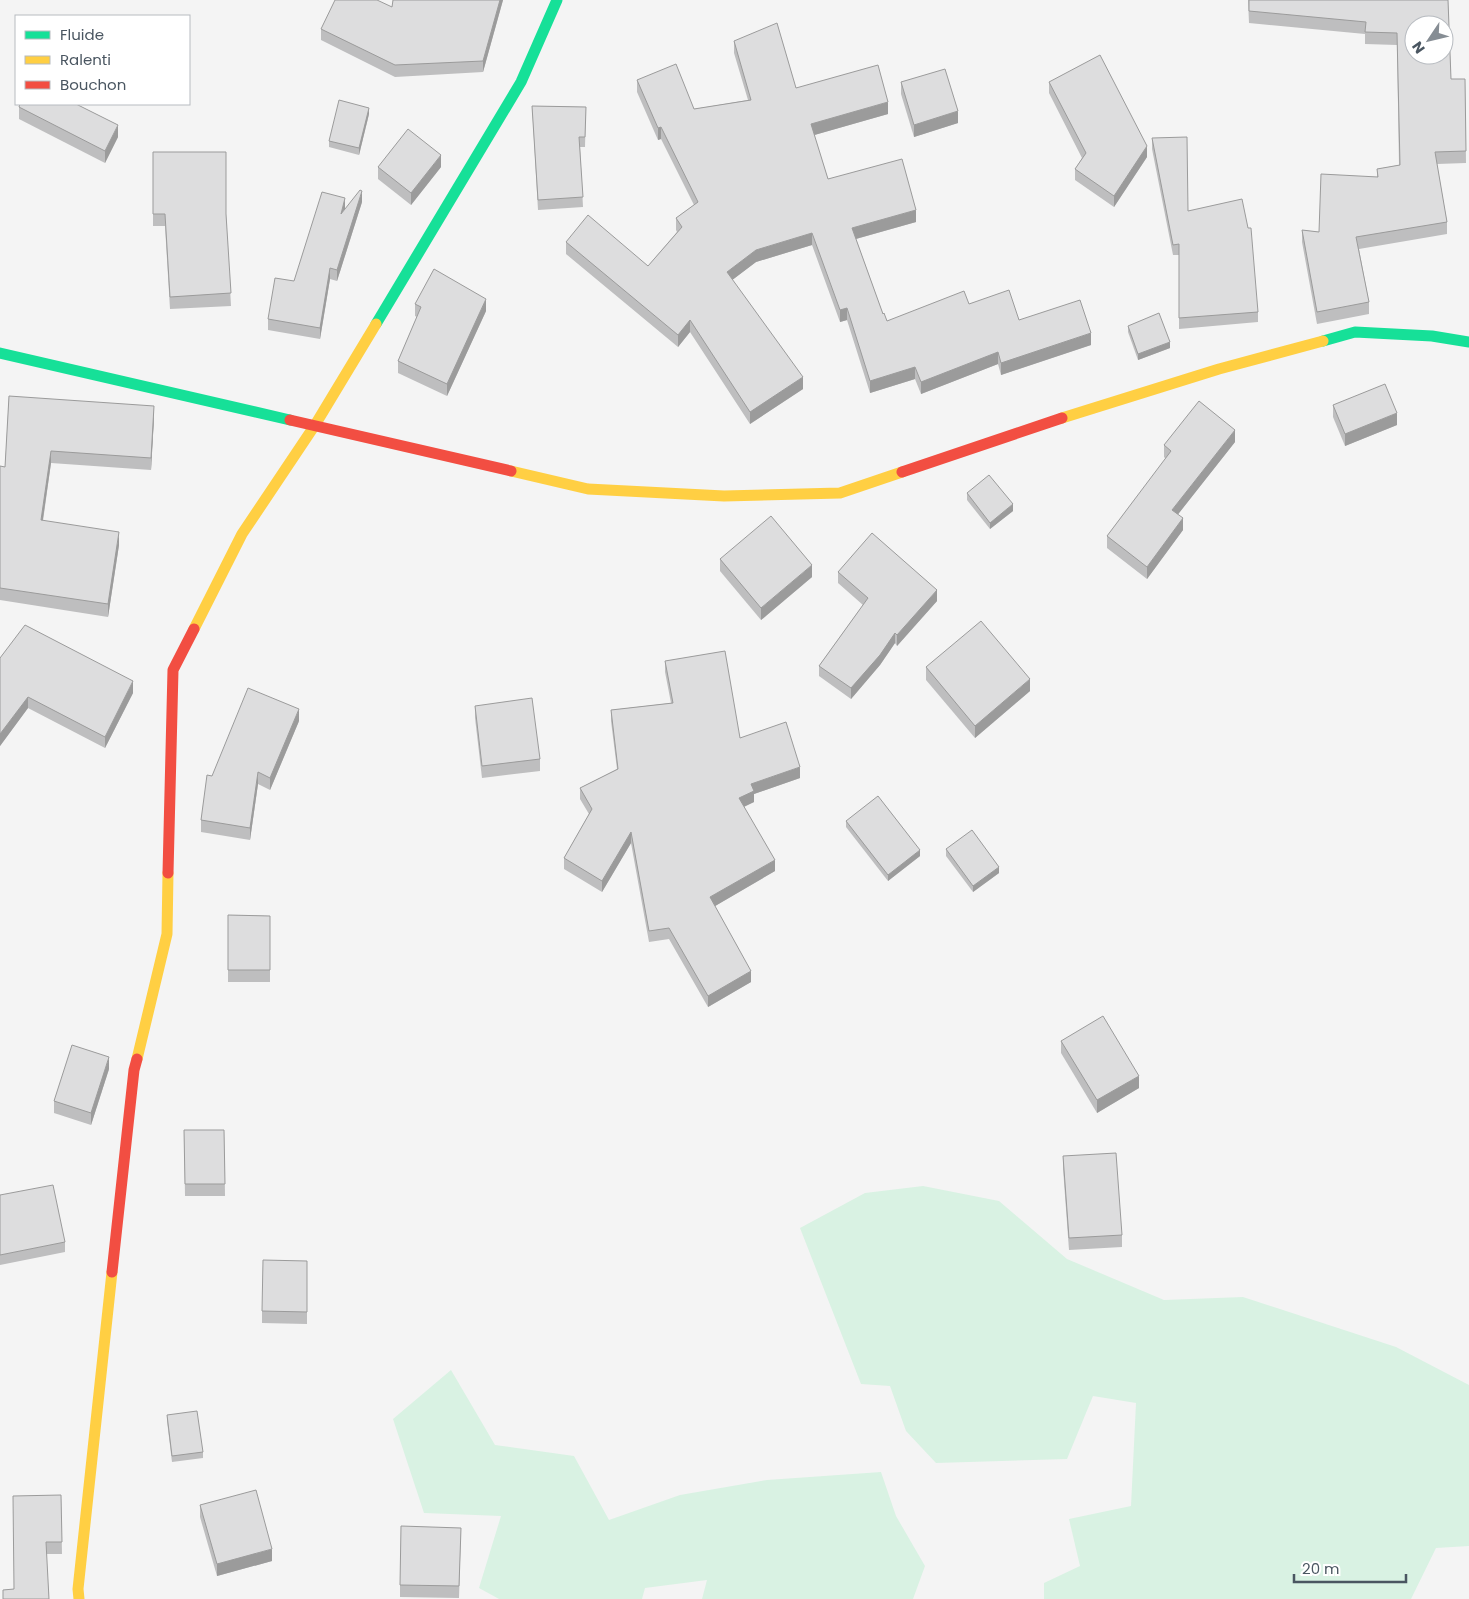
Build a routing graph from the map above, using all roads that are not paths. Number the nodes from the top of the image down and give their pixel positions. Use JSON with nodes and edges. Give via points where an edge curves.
{"nodes":[{"id":1,"x":557,"y":0,"type":"edge"},
{"id":2,"x":1469,"y":342,"type":"edge"},
{"id":3,"x":0,"y":353,"type":"edge"},
{"id":4,"x":315,"y":425,"type":"junction"},
{"id":5,"x":79,"y":1599,"type":"edge"}],
"edges":[{"from":1,"to":4,"type":"street","via":[[521,82]]},
{"from":2,"to":4,"type":"street","via":[[1432,336],[1355,332],[1219,369],[1057,419],[840,493],[724,496],[588,489]]},
{"from":3,"to":4,"type":"street"},
{"from":4,"to":5,"type":"street","via":[[242,534],[173,670],[167,934],[134,1070]]}]}
